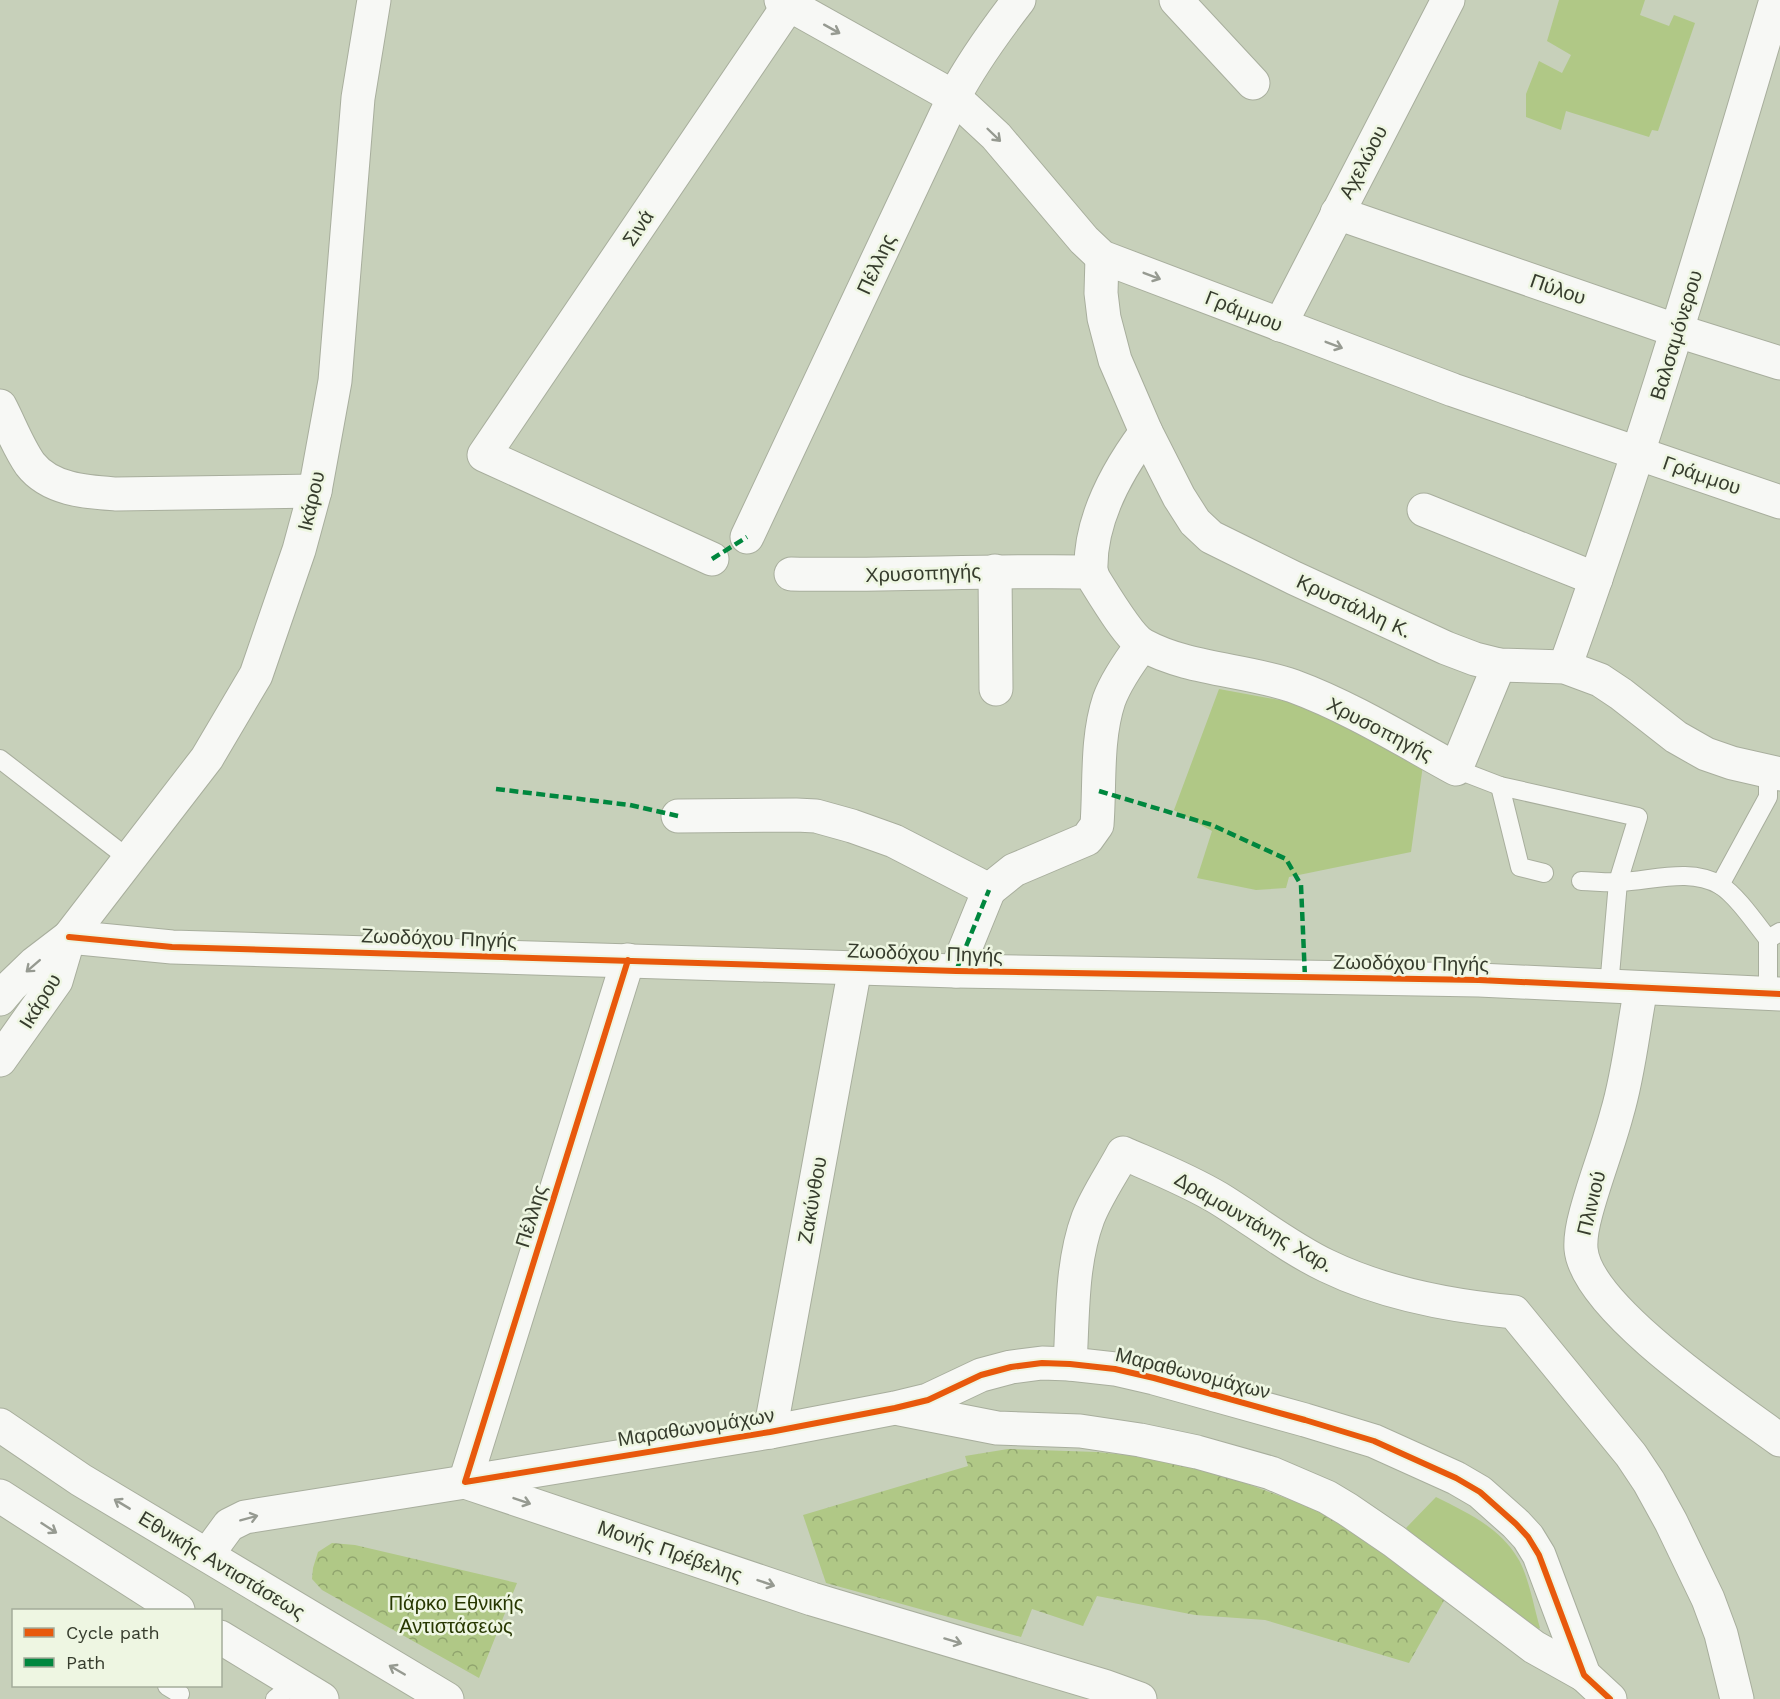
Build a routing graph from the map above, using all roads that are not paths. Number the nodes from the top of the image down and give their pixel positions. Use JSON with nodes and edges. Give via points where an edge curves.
{"nodes":[{"id":1,"x":374,"y":0,"type":"edge"},
{"id":2,"x":1019,"y":0,"type":"edge"},
{"id":3,"x":1176,"y":0,"type":"edge"},
{"id":4,"x":1448,"y":0,"type":"edge"},
{"id":5,"x":1776,"y":0,"type":"edge"},
{"id":6,"x":787,"y":1,"type":"edge"},
{"id":7,"x":1253,"y":83,"type":"dead end"},
{"id":8,"x":954,"y":97,"type":"junction"},
{"id":9,"x":1337,"y":213,"type":"junction"},
{"id":10,"x":1102,"y":257,"type":"junction"},
{"id":11,"x":1280,"y":325,"type":"junction"},
{"id":12,"x":1678,"y":331,"type":"junction"},
{"id":13,"x":1780,"y":363,"type":"edge"},
{"id":14,"x":0,"y":406,"type":"edge"},
{"id":15,"x":1146,"y":432,"type":"junction"},
{"id":16,"x":1638,"y":454,"type":"junction"},
{"id":17,"x":315,"y":491,"type":"junction"},
{"id":18,"x":1780,"y":502,"type":"edge"},
{"id":19,"x":1424,"y":510,"type":"dead end"},
{"id":20,"x":747,"y":537,"type":"dead end"},
{"id":21,"x":712,"y":559,"type":"dead end"},
{"id":22,"x":995,"y":571,"type":"junction"},
{"id":23,"x":1091,"y":572,"type":"junction"},
{"id":24,"x":791,"y":574,"type":"dead end"},
{"id":25,"x":1596,"y":579,"type":"junction"},
{"id":26,"x":1142,"y":645,"type":"junction"},
{"id":27,"x":1499,"y":665,"type":"junction"},
{"id":28,"x":1564,"y":667,"type":"junction"},
{"id":29,"x":996,"y":689,"type":"dead end"},
{"id":30,"x":0,"y":759,"type":"edge"},
{"id":31,"x":1456,"y":769,"type":"junction"},
{"id":32,"x":1774,"y":773,"type":"edge"},
{"id":33,"x":1500,"y":786,"type":"junction"},
{"id":34,"x":678,"y":816,"type":"dead end"},
{"id":35,"x":129,"y":860,"type":"junction"},
{"id":36,"x":1544,"y":873,"type":"dead end"},
{"id":37,"x":1581,"y":881,"type":"dead end"},
{"id":38,"x":1618,"y":882,"type":"junction"},
{"id":39,"x":1720,"y":885,"type":"junction"},
{"id":40,"x":989,"y":890,"type":"junction"},
{"id":41,"x":1774,"y":936,"type":"edge"},
{"id":42,"x":69,"y":937,"type":"junction"},
{"id":43,"x":628,"y":960,"type":"junction"},
{"id":44,"x":855,"y":968,"type":"junction"},
{"id":45,"x":956,"y":971,"type":"junction"},
{"id":46,"x":1625,"y":988,"type":"junction"},
{"id":47,"x":1774,"y":994,"type":"edge"},
{"id":48,"x":0,"y":999,"type":"edge"},
{"id":49,"x":0,"y":1060,"type":"edge"},
{"id":50,"x":1070,"y":1364,"type":"junction"},
{"id":51,"x":895,"y":1408,"type":"junction"},
{"id":52,"x":0,"y":1425,"type":"edge"},
{"id":53,"x":770,"y":1432,"type":"junction"},
{"id":54,"x":1780,"y":1440,"type":"edge"},
{"id":55,"x":465,"y":1482,"type":"junction"},
{"id":56,"x":0,"y":1496,"type":"edge"},
{"id":57,"x":207,"y":1555,"type":"junction"},
{"id":58,"x":175,"y":1609,"type":"edge"},
{"id":59,"x":222,"y":1638,"type":"edge"},
{"id":60,"x":1584,"y":1676,"type":"junction"},
{"id":61,"x":1103,"y":1692,"type":"edge"},
{"id":62,"x":297,"y":1694,"type":"edge"},
{"id":63,"x":447,"y":1699,"type":"edge"},
{"id":64,"x":1140,"y":1699,"type":"edge"},
{"id":65,"x":1610,"y":1699,"type":"edge"},
{"id":66,"x":1737,"y":1699,"type":"edge"}],
"edges":[{"from":1,"to":17,"type":"street","name":"Ικάρου","via":[[358,98],[335,381]]},
{"from":2,"to":8,"type":"street","name":"Πέλλης"},
{"from":3,"to":7,"type":"street"},
{"from":4,"to":9,"type":"street","name":"Αχελώου"},
{"from":5,"to":12,"type":"street","name":"Βαλσαμόνερου"},
{"from":6,"to":8,"type":"street","name":"Γράμμου","one_way":true},
{"from":6,"to":21,"type":"street","name":"Σινά","via":[[484,455]]},
{"from":8,"to":10,"type":"street","name":"Γράμμου","one_way":true,"via":[[996,136]]},
{"from":8,"to":20,"type":"street","name":"Πέλλης"},
{"from":9,"to":11,"type":"street","name":"Αχελώου"},
{"from":9,"to":12,"type":"street","name":"Πύλου"},
{"from":10,"to":11,"type":"street","name":"Γράμμου","one_way":true},
{"from":10,"to":15,"type":"street","name":"Κρυστάλλη Κ.","via":[[1101,293],[1110,342]]},
{"from":11,"to":16,"type":"street","name":"Γράμμου","one_way":true},
{"from":12,"to":13,"type":"street","name":"Πύλου"},
{"from":12,"to":16,"type":"street","name":"Βαλσαμόνερου"},
{"from":14,"to":17,"type":"street","via":[[36,471],[48,480],[77,489],[116,494]]},
{"from":15,"to":23,"type":"street","via":[[1118,477],[1098,522],[1092,543]]},
{"from":15,"to":27,"type":"street","name":"Κρυστάλλη Κ.","via":[[1179,497],[1195,522],[1211,537],[1446,648]]},
{"from":16,"to":18,"type":"street","name":"Γράμμου"},
{"from":16,"to":25,"type":"street","name":"Βαλσαμόνερου"},
{"from":17,"to":35,"type":"street","name":"Ικάρου","via":[[256,675],[207,758]]},
{"from":19,"to":25,"type":"street"},
{"from":22,"to":23,"type":"street","name":"Χρυσοπηγής"},
{"from":22,"to":24,"type":"street","name":"Χρυσοπηγής"},
{"from":22,"to":29,"type":"street"},
{"from":23,"to":26,"type":"street","name":"Χρυσοπηγής"},
{"from":25,"to":28,"type":"street","name":"Βαλσαμόνερου"},
{"from":26,"to":31,"type":"street","name":"Χρυσοπηγής","via":[[1185,662],[1257,675],[1293,687]]},
{"from":26,"to":40,"type":"street","via":[[1109,699],[1102,734],[1094,832],[1087,839],[1014,870]]},
{"from":27,"to":28,"type":"street","name":"Κρυστάλλη Κ."},
{"from":27,"to":31,"type":"street"},
{"from":28,"to":32,"type":"street","name":"Κρυστάλλη Κ.","via":[[1600,680],[1676,737],[1706,754]]},
{"from":30,"to":35,"type":"lane"},
{"from":31,"to":33,"type":"lane","name":"Χρυσοπηγής"},
{"from":32,"to":39,"type":"lane","via":[[1768,797]]},
{"from":33,"to":36,"type":"lane","via":[[1520,867]]},
{"from":33,"to":38,"type":"lane","name":"Χρυσοπηγής","via":[[1638,817]]},
{"from":34,"to":40,"type":"street","via":[[816,816],[894,841]]},
{"from":35,"to":42,"type":"street","name":"Ικάρου"},
{"from":37,"to":38,"type":"lane"},
{"from":38,"to":39,"type":"lane","via":[[1688,876]]},
{"from":38,"to":46,"type":"lane","name":"Χρυσοπηγής"},
{"from":39,"to":41,"type":"lane"},
{"from":40,"to":45,"type":"street"},
{"from":41,"to":47,"type":"lane"},
{"from":42,"to":43,"type":"street","name":"Ζωοδόχου Πηγής","via":[[172,947]]},
{"from":42,"to":48,"type":"street","name":"Ικάρου","one_way":true,"via":[[35,963]]},
{"from":42,"to":49,"type":"street","name":"Ικάρου","via":[[56,981]]},
{"from":43,"to":44,"type":"street","name":"Ζωοδόχου Πηγής"},
{"from":43,"to":55,"type":"street","name":"Πέλλης"},
{"from":44,"to":45,"type":"street","name":"Ζωοδόχου Πηγής"},
{"from":44,"to":53,"type":"street","name":"Ζακύνθου"},
{"from":45,"to":46,"type":"street","name":"Ζωοδόχου Πηγής","via":[[1479,980]]},
{"from":46,"to":47,"type":"street","name":"Ζωοδόχου Πηγής"},
{"from":46,"to":54,"type":"street","name":"Πλινιού","via":[[1618,1112],[1583,1226],[1584,1260],[1589,1274],[1619,1314],[1699,1381]]},
{"from":50,"to":51,"type":"street","name":"Μαραθωνομάχων","via":[[1011,1367],[981,1375],[928,1400]]},
{"from":50,"to":60,"type":"street","name":"Μαραθωνομάχων","via":[[1154,1378],[1347,1432],[1398,1451],[1480,1492],[1516,1524],[1539,1555]]},
{"from":50,"to":66,"type":"street","name":"Δραμουντάνης Χαρ.","via":[[1080,1247],[1089,1217],[1123,1152],[1189,1182],[1307,1256],[1347,1275],[1388,1290],[1471,1308],[1514,1312],[1649,1482],[1708,1599]]},
{"from":51,"to":53,"type":"street","name":"Μαραθωνομάχων"},
{"from":51,"to":60,"type":"street","name":"Μαραθωνομάχων","via":[[997,1428],[1080,1431],[1140,1440],[1271,1473],[1347,1509],[1534,1647]]},
{"from":57,"to":52,"type":"street","name":"Εθνικής Αντιστάσεως","one_way":true,"via":[[81,1480]]},
{"from":53,"to":55,"type":"street","name":"Μαραθωνομάχων"},
{"from":57,"to":55,"type":"street","name":"Μονής Πρέβελης","one_way":true,"via":[[229,1525],[245,1517]]},
{"from":55,"to":61,"type":"street","name":"Μονής Πρέβελης","one_way":true},
{"from":56,"to":58,"type":"street","one_way":true},
{"from":63,"to":57,"type":"street","name":"Εθνικής Αντιστάσεως","one_way":true},
{"from":59,"to":62,"type":"street"},
{"from":60,"to":65,"type":"street","name":"Μαραθωνομάχων"},
{"from":61,"to":64,"type":"street","name":"Μονής Πρέβελης"}]}
